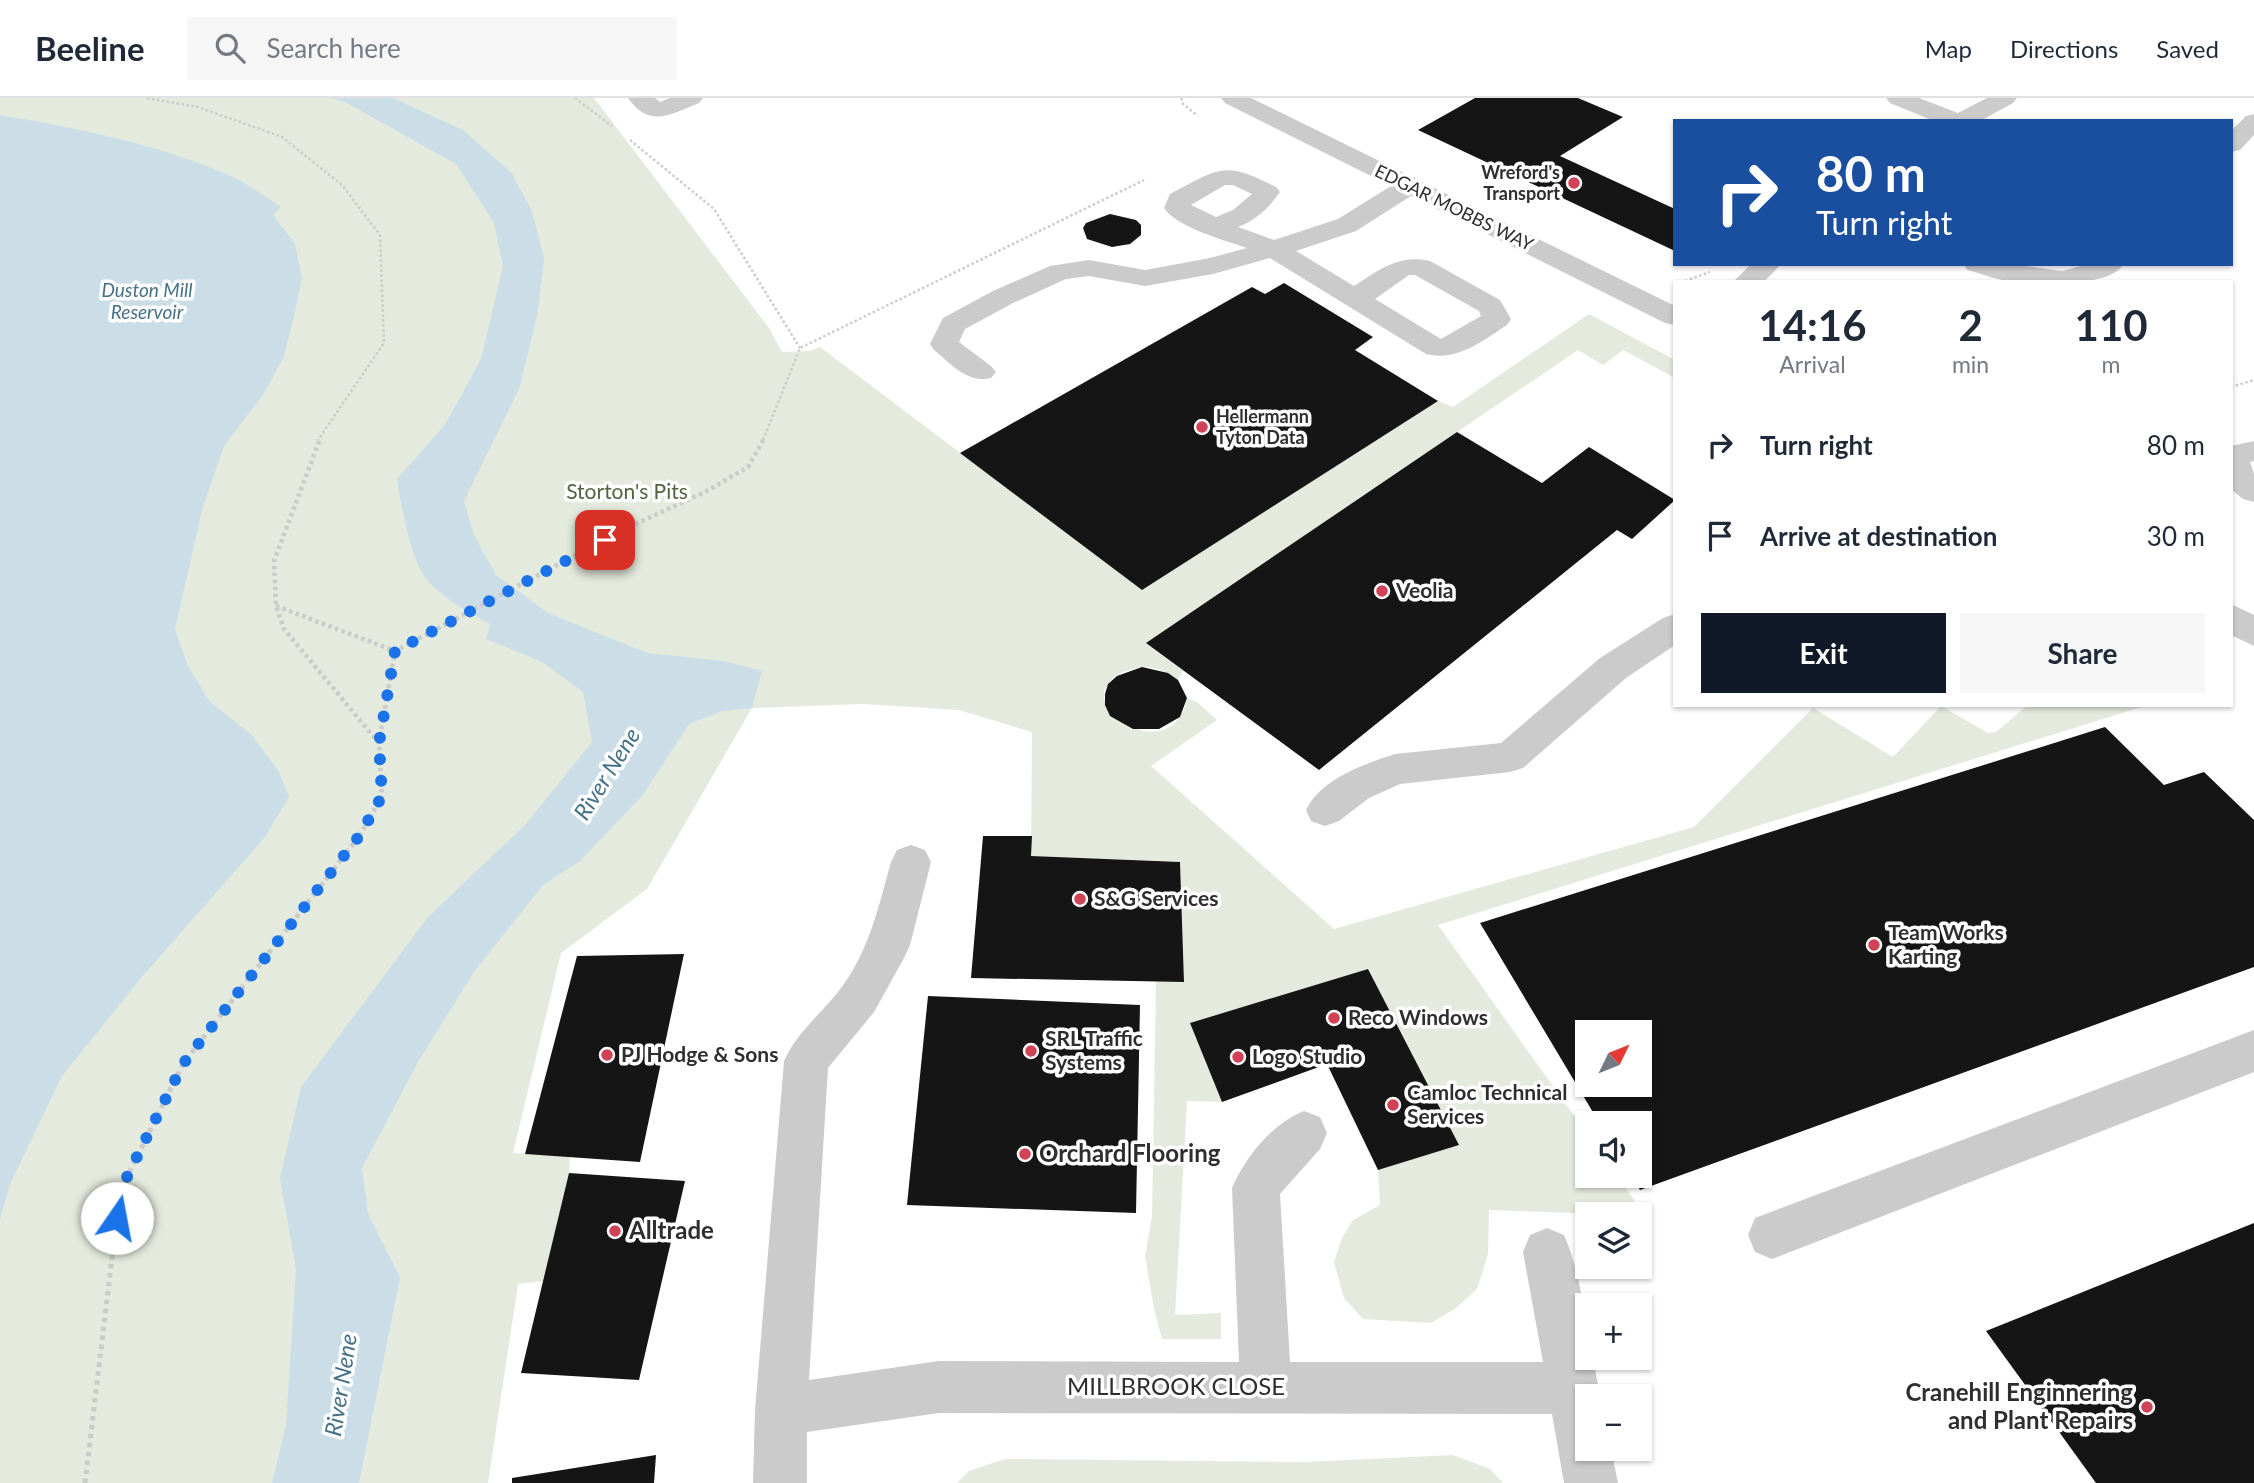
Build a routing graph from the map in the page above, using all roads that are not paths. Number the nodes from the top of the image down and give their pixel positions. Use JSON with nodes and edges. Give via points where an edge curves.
{"nodes":[{"id":1,"x":640,"y":98,"type":"edge"},
{"id":2,"x":691,"y":98,"type":"edge"},
{"id":3,"x":1898,"y":98,"type":"edge"},
{"id":4,"x":2005,"y":98,"type":"edge"},
{"id":5,"x":1254,"y":102,"type":"edge"},
{"id":6,"x":1951,"y":119,"type":"edge"},
{"id":7,"x":1966,"y":119,"type":"edge"},
{"id":8,"x":2254,"y":121,"type":"edge"},
{"id":9,"x":2233,"y":143,"type":"edge"},
{"id":10,"x":1409,"y":186,"type":"junction"},
{"id":11,"x":1209,"y":226,"type":"dead end"},
{"id":12,"x":1274,"y":248,"type":"junction"},
{"id":13,"x":1766,"y":266,"type":"edge"},
{"id":14,"x":1984,"y":266,"type":"edge"},
{"id":15,"x":2106,"y":266,"type":"edge"},
{"id":16,"x":1749,"y":280,"type":"edge"},
{"id":17,"x":2049,"y":280,"type":"edge"},
{"id":18,"x":2064,"y":280,"type":"edge"},
{"id":19,"x":1361,"y":300,"type":"dead end"},
{"id":20,"x":1673,"y":316,"type":"edge"},
{"id":21,"x":981,"y":372,"type":"dead end"},
{"id":22,"x":2254,"y":451,"type":"edge"},
{"id":23,"x":2254,"y":491,"type":"edge"},
{"id":24,"x":2233,"y":618,"type":"edge"},
{"id":25,"x":1673,"y":627,"type":"edge"},
{"id":26,"x":2254,"y":633,"type":"edge"},
{"id":27,"x":1325,"y":810,"type":"dead end"},
{"id":28,"x":911,"y":862,"type":"dead end"},
{"id":29,"x":2254,"y":1051,"type":"edge"},
{"id":30,"x":1304,"y":1133,"type":"dead end"},
{"id":31,"x":1772,"y":1235,"type":"dead end"},
{"id":32,"x":1547,"y":1252,"type":"dead end"},
{"id":33,"x":1266,"y":1387,"type":"junction"},
{"id":34,"x":1573,"y":1388,"type":"junction"},
{"id":35,"x":781,"y":1410,"type":"junction"},
{"id":36,"x":780,"y":1483,"type":"edge"},
{"id":37,"x":1591,"y":1483,"type":"edge"}],
"edges":[{"from":1,"to":2,"type":"street","via":[[657,111]]},
{"from":3,"to":6,"type":"street"},
{"from":4,"to":7,"type":"street"},
{"from":5,"to":10,"type":"street","name":"EDGAR MOBBS WAY"},
{"from":8,"to":9,"type":"street"},
{"from":10,"to":12,"type":"street","via":[[1347,226]]},
{"from":10,"to":20,"type":"street","name":"EDGAR MOBBS WAY"},
{"from":11,"to":12,"type":"street"},
{"from":12,"to":19,"type":"street"},
{"from":12,"to":21,"type":"street","via":[[1213,266],[1145,278],[1089,268],[1059,272],[953,324],[944,344]]},
{"from":13,"to":16,"type":"street"},
{"from":14,"to":17,"type":"street"},
{"from":15,"to":18,"type":"street"},
{"from":22,"to":23,"type":"street","via":[[2234,456],[2236,476]]},
{"from":24,"to":26,"type":"street"},
{"from":25,"to":27,"type":"street","via":[[1614,668],[1510,757],[1395,769],[1355,787]]},
{"from":28,"to":35,"type":"street","via":[[889,946],[859,998],[806,1061]]},
{"from":29,"to":31,"type":"street"},
{"from":30,"to":33,"type":"street","via":[[1255,1188]]},
{"from":32,"to":34,"type":"street"},
{"from":33,"to":34,"type":"street","name":"MILLBROOK CLOSE"},
{"from":33,"to":35,"type":"street","name":"MILLBROOK CLOSE","via":[[939,1387]]},
{"from":34,"to":37,"type":"street"},
{"from":35,"to":36,"type":"street"}]}
